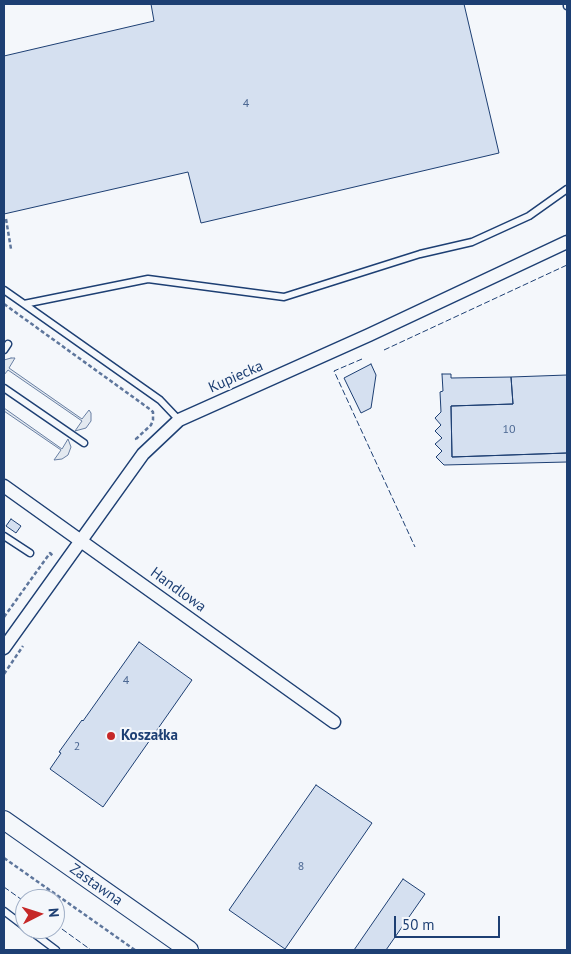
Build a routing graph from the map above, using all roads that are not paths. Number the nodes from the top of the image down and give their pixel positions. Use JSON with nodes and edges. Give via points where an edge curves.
{"nodes":[{"id":1,"x":567,"y":189,"type":"edge"},
{"id":2,"x":567,"y":242,"type":"edge"},
{"id":3,"x":4,"y":290,"type":"edge"},
{"id":4,"x":24,"y":304,"type":"junction"},
{"id":5,"x":4,"y":388,"type":"edge"},
{"id":6,"x":179,"y":420,"type":"junction"},
{"id":7,"x":84,"y":443,"type":"dead end"},
{"id":8,"x":4,"y":486,"type":"edge"},
{"id":9,"x":4,"y":536,"type":"edge"},
{"id":10,"x":80,"y":540,"type":"junction"},
{"id":11,"x":30,"y":553,"type":"dead end"},
{"id":12,"x":4,"y":648,"type":"edge"},
{"id":13,"x":334,"y":722,"type":"dead end"},
{"id":14,"x":4,"y":820,"type":"edge"},
{"id":15,"x":4,"y":911,"type":"edge"},
{"id":16,"x":15,"y":919,"type":"edge"},
{"id":17,"x":41,"y":939,"type":"edge"},
{"id":18,"x":56,"y":950,"type":"edge"},
{"id":19,"x":189,"y":950,"type":"edge"}],
"edges":[{"from":1,"to":4,"type":"lane","via":[[530,216],[472,242],[420,254],[284,297],[148,279]]},
{"from":2,"to":6,"type":"street","name":"Kupiecka"},
{"from":3,"to":4,"type":"lane"},
{"from":4,"to":6,"type":"lane","via":[[160,400]]},
{"from":5,"to":7,"type":"lane"},
{"from":6,"to":10,"type":"street","name":"Kupiecka","via":[[147,449]]},
{"from":8,"to":10,"type":"street","name":"Handlowa"},
{"from":9,"to":11,"type":"lane"},
{"from":10,"to":12,"type":"street","name":"Kupiecka"},
{"from":10,"to":13,"type":"street","name":"Handlowa"},
{"from":14,"to":19,"type":"main road","name":"Zastawna"},
{"from":15,"to":16,"type":"lane"},
{"from":17,"to":18,"type":"lane"}]}
